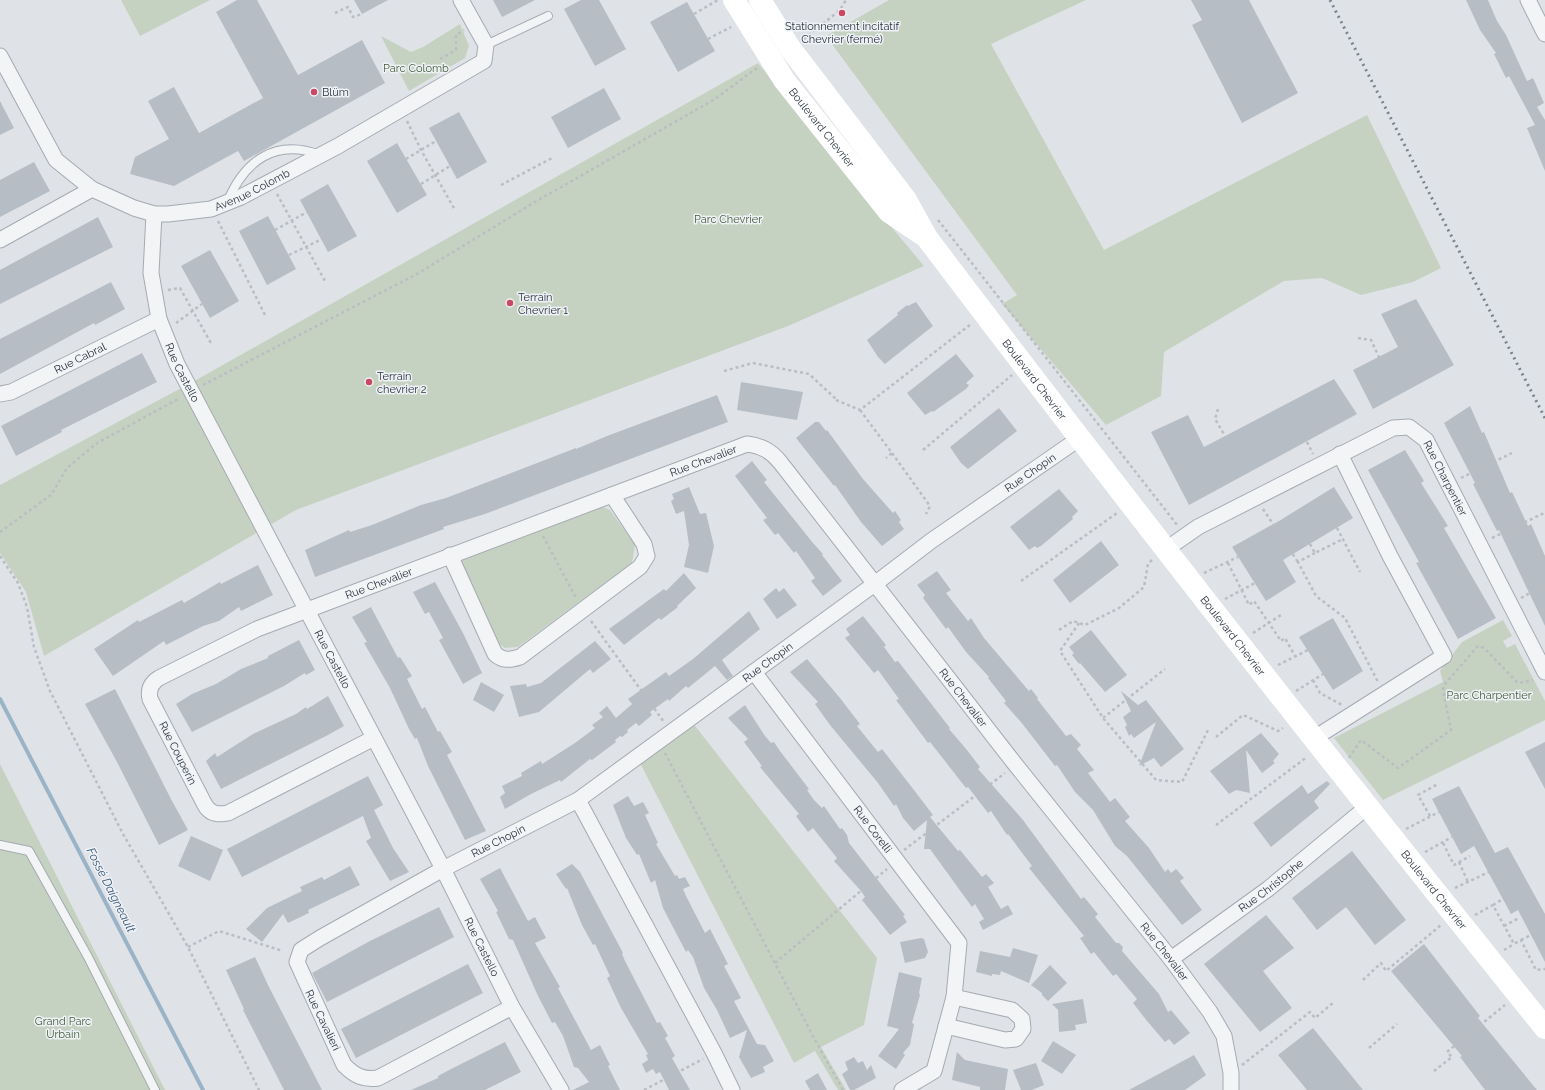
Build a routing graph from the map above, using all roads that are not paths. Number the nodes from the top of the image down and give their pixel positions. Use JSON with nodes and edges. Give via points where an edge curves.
{"nodes":[{"id":1,"x":461,"y":0,"type":"edge"},
{"id":2,"x":734,"y":0,"type":"edge"},
{"id":3,"x":760,"y":0,"type":"edge"},
{"id":4,"x":1528,"y":0,"type":"edge"},
{"id":5,"x":548,"y":16,"type":"dead end"},
{"id":6,"x":766,"y":31,"type":"junction"},
{"id":7,"x":1545,"y":34,"type":"edge"},
{"id":8,"x":486,"y":45,"type":"junction"},
{"id":9,"x":0,"y":56,"type":"edge"},
{"id":10,"x":4,"y":72,"type":"edge"},
{"id":11,"x":320,"y":155,"type":"junction"},
{"id":12,"x":92,"y":189,"type":"junction"},
{"id":13,"x":227,"y":204,"type":"junction"},
{"id":14,"x":154,"y":214,"type":"junction"},
{"id":15,"x":0,"y":240,"type":"edge"},
{"id":16,"x":161,"y":325,"type":"junction"},
{"id":17,"x":0,"y":394,"type":"edge"},
{"id":18,"x":1080,"y":438,"type":"junction"},
{"id":19,"x":1340,"y":454,"type":"junction"},
{"id":20,"x":612,"y":494,"type":"junction"},
{"id":21,"x":1159,"y":554,"type":"junction"},
{"id":22,"x":450,"y":555,"type":"junction"},
{"id":23,"x":876,"y":583,"type":"junction"},
{"id":24,"x":307,"y":611,"type":"junction"},
{"id":25,"x":754,"y":672,"type":"junction"},
{"id":26,"x":1540,"y":676,"type":"edge"},
{"id":27,"x":374,"y":738,"type":"junction"},
{"id":28,"x":1311,"y":747,"type":"junction"},
{"id":29,"x":578,"y":800,"type":"junction"},
{"id":30,"x":1366,"y":807,"type":"junction"},
{"id":31,"x":0,"y":845,"type":"edge"},
{"id":32,"x":444,"y":869,"type":"junction"},
{"id":33,"x":1171,"y":960,"type":"junction"},
{"id":34,"x":954,"y":997,"type":"junction"},
{"id":35,"x":512,"y":1006,"type":"junction"},
{"id":36,"x":946,"y":1026,"type":"junction"},
{"id":37,"x":1545,"y":1028,"type":"edge"},
{"id":38,"x":155,"y":1090,"type":"edge"},
{"id":39,"x":561,"y":1090,"type":"edge"},
{"id":40,"x":732,"y":1090,"type":"edge"},
{"id":41,"x":902,"y":1090,"type":"edge"},
{"id":42,"x":1230,"y":1090,"type":"edge"}],
"edges":[{"from":1,"to":8,"type":"street"},
{"from":2,"to":6,"type":"street","name":"Boulevard Chevrier"},
{"from":3,"to":6,"type":"street","name":"Boulevard Chevrier"},
{"from":4,"to":7,"type":"street"},
{"from":5,"to":8,"type":"lane"},
{"from":6,"to":18,"type":"street","name":"Boulevard Chevrier","via":[[790,48],[906,200],[927,238]]},
{"from":8,"to":11,"type":"street","name":"Avenue Colomb","via":[[484,61]]},
{"from":9,"to":10,"type":"street","name":"Avenue Colomb"},
{"from":10,"to":12,"type":"street","name":"Avenue Colomb","via":[[56,160]]},
{"from":11,"to":13,"type":"street","name":"Avenue Colomb"},
{"from":11,"to":13,"type":"lane","via":[[307,150],[279,149],[255,162],[243,174],[234,186]]},
{"from":12,"to":14,"type":"street","name":"Avenue Colomb"},
{"from":12,"to":15,"type":"street"},
{"from":13,"to":14,"type":"street","name":"Avenue Colomb","via":[[212,209]]},
{"from":14,"to":16,"type":"street","name":"Rue Castello","via":[[151,273]]},
{"from":16,"to":17,"type":"street","name":"Rue Cabral","via":[[11,392]]},
{"from":16,"to":24,"type":"street","name":"Rue Castello","via":[[177,364]]},
{"from":18,"to":21,"type":"street","name":"Boulevard Chevrier"},
{"from":18,"to":23,"type":"street","name":"Rue Chopin","via":[[931,541]]},
{"from":19,"to":21,"type":"street","name":"Rue Charpentier","via":[[1185,535]]},
{"from":19,"to":26,"type":"street","name":"Rue Charpentier","via":[[1393,428],[1409,427],[1426,440],[1511,603]]},
{"from":19,"to":28,"type":"street","via":[[1390,556],[1444,656],[1355,712]]},
{"from":20,"to":22,"type":"street","name":"Rue Chevalier"},
{"from":20,"to":22,"type":"street","via":[[644,544],[647,556],[640,567],[520,657],[509,660],[495,654]]},
{"from":20,"to":23,"type":"street","name":"Rue Chevalier","via":[[747,444],[760,446],[772,453],[780,462]]},
{"from":21,"to":28,"type":"street","name":"Boulevard Chevrier","via":[[1188,580],[1210,607],[1282,700]]},
{"from":22,"to":24,"type":"street","name":"Rue Chevalier"},
{"from":23,"to":25,"type":"street","name":"Rue Chopin"},
{"from":23,"to":33,"type":"street","name":"Rue Chevalier","via":[[1015,764]]},
{"from":24,"to":27,"type":"street","name":"Rue Castello"},
{"from":24,"to":27,"type":"street","name":"Rue Couperin","via":[[245,634],[152,684],[150,699],[205,805],[216,814],[228,813]]},
{"from":25,"to":29,"type":"street","name":"Rue Chopin"},
{"from":25,"to":34,"type":"street","name":"Rue Corelli","via":[[959,943]]},
{"from":27,"to":32,"type":"street","name":"Rue Castello"},
{"from":28,"to":30,"type":"street","name":"Boulevard Chevrier"},
{"from":29,"to":32,"type":"street","name":"Rue Chopin"},
{"from":29,"to":40,"type":"street"},
{"from":30,"to":33,"type":"street","name":"Rue Christophe","via":[[1268,890]]},
{"from":30,"to":37,"type":"street","name":"Boulevard Chevrier","via":[[1439,896],[1451,924]]},
{"from":31,"to":38,"type":"lane","via":[[29,851],[88,957]]},
{"from":32,"to":35,"type":"street","name":"Rue Castello"},
{"from":32,"to":35,"type":"street","name":"Rue Cavalieri","via":[[301,950],[296,962],[344,1065],[354,1074],[366,1079],[378,1078]]},
{"from":33,"to":42,"type":"street","name":"Rue Chevalier","via":[[1210,1012],[1224,1036],[1231,1074]]},
{"from":34,"to":36,"type":"street","name":"Rue Corelli"},
{"from":34,"to":36,"type":"street","via":[[1012,1010],[1022,1019],[1023,1029],[1016,1039],[1005,1040]]},
{"from":35,"to":39,"type":"street","name":"Rue Castello"},
{"from":36,"to":41,"type":"street","name":"Rue Corelli","via":[[934,1071]]}]}
